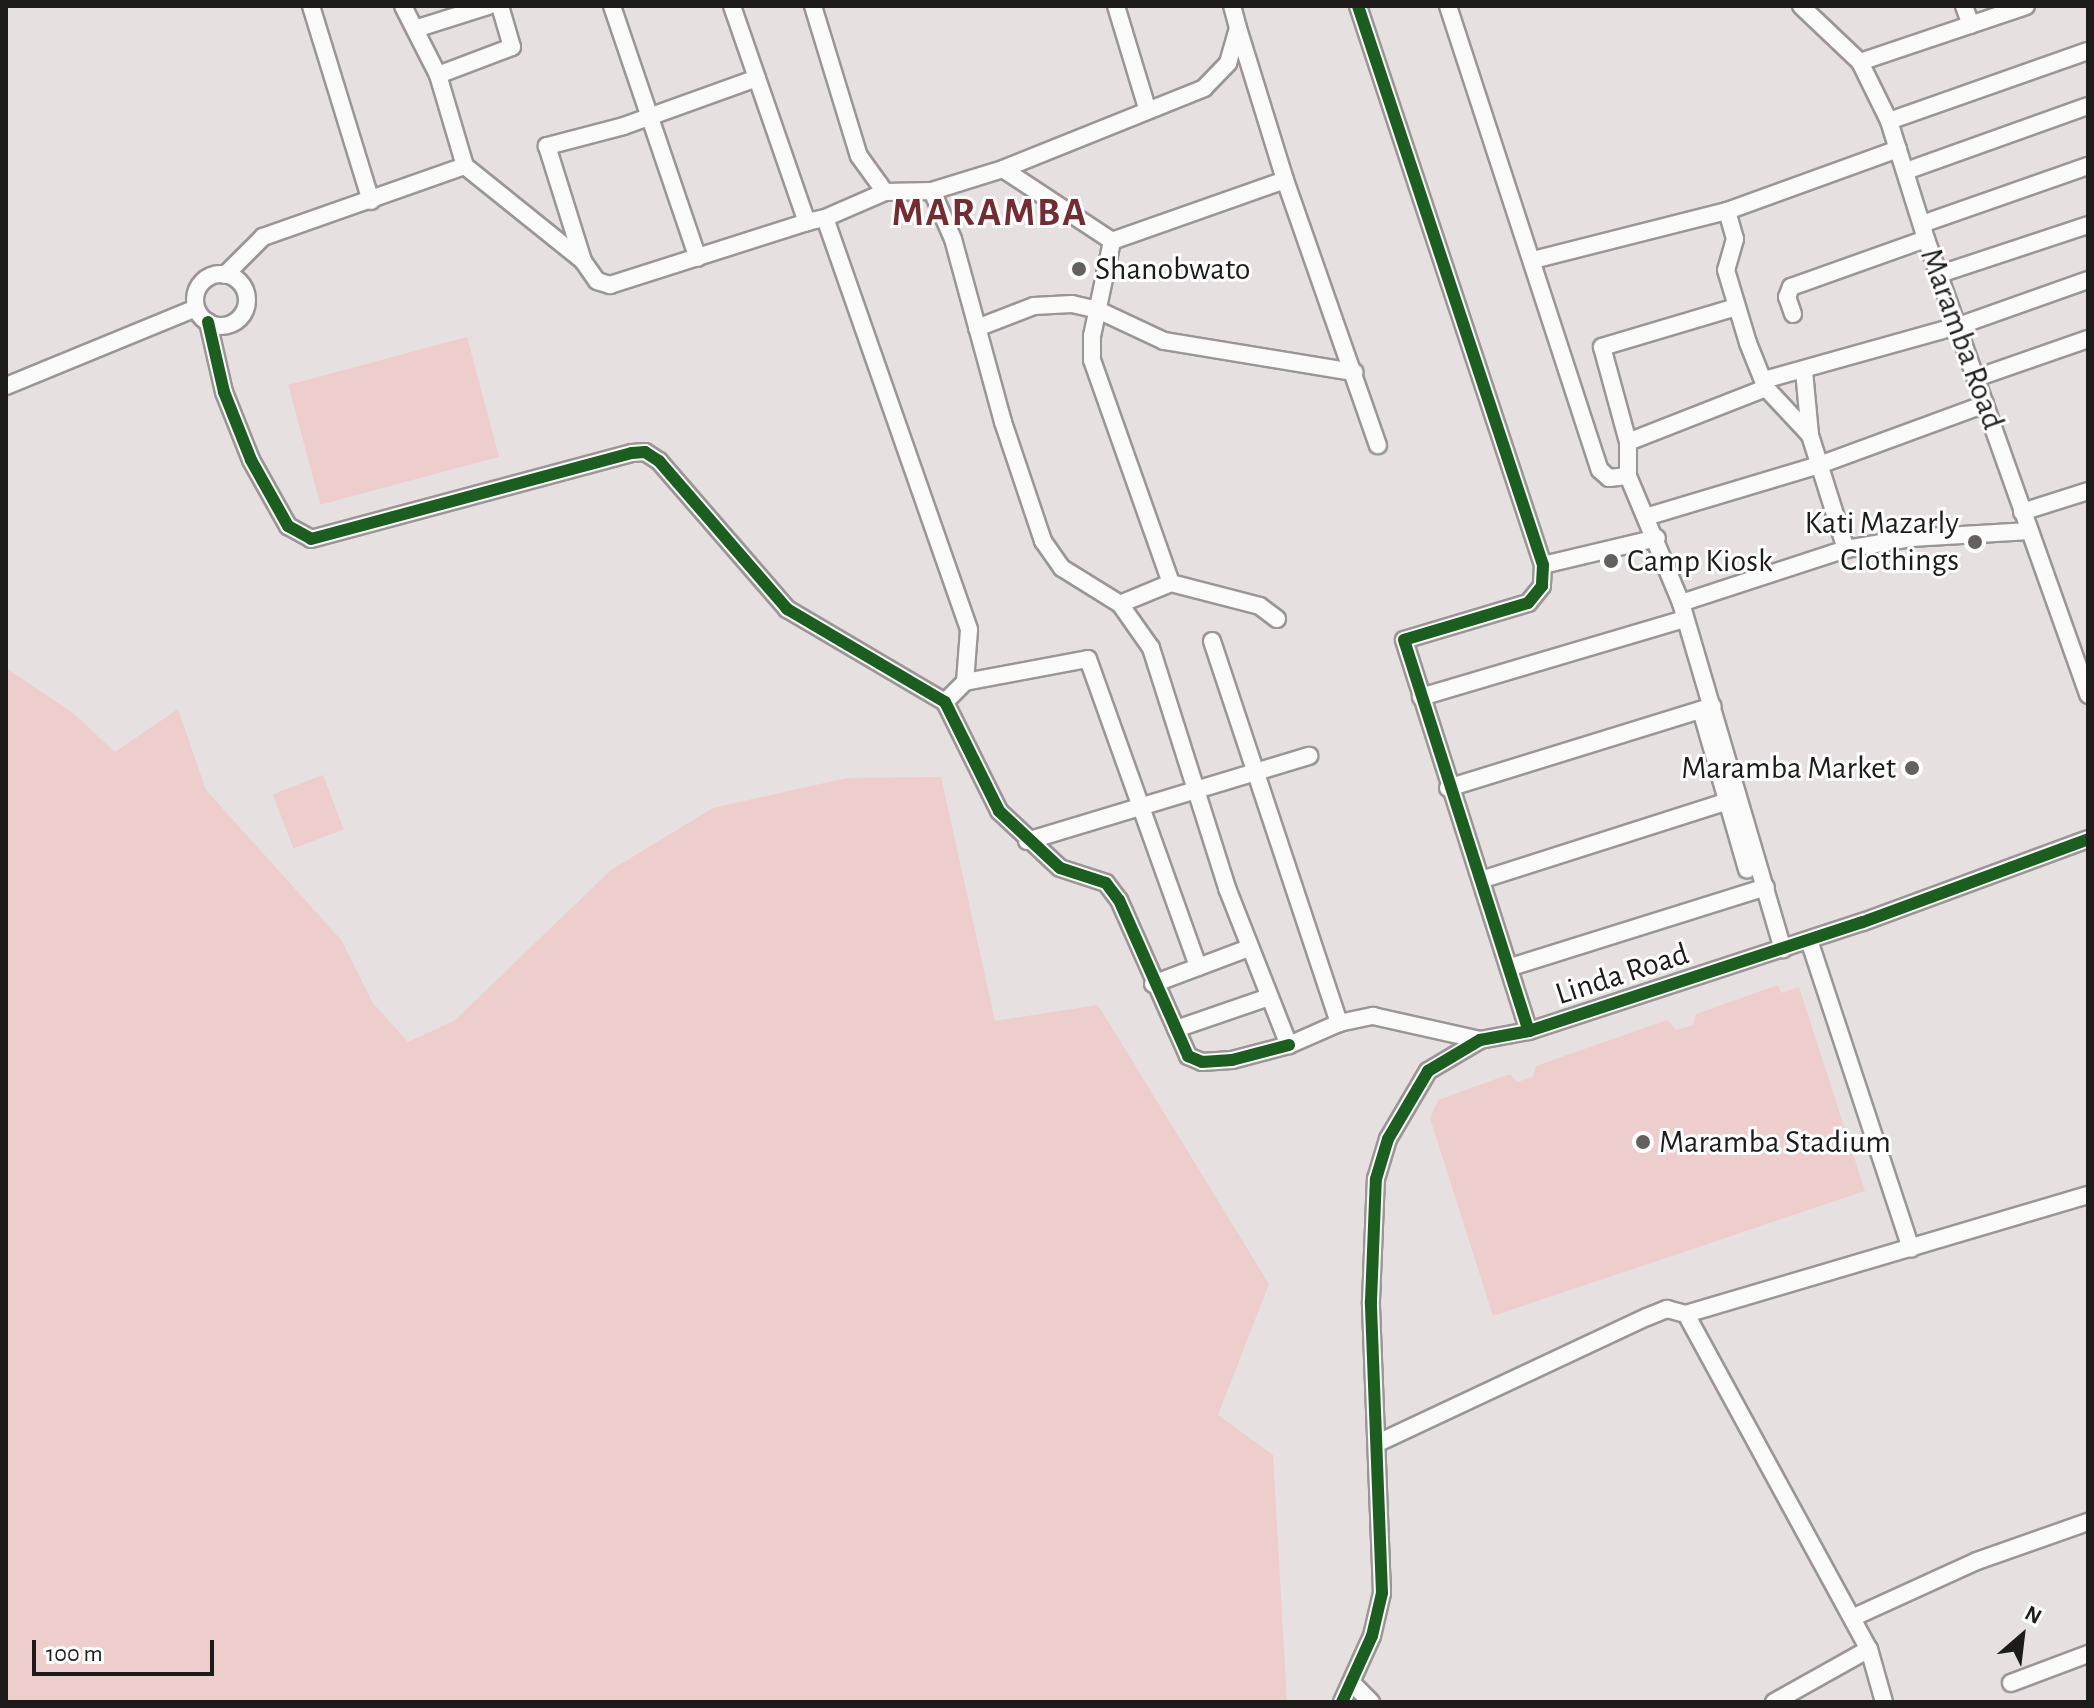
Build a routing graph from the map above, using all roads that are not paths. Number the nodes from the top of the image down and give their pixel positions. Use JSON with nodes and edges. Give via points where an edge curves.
{"nodes":[{"id":1,"x":311,"y":6,"type":"edge"},
{"id":2,"x":403,"y":6,"type":"edge"},
{"id":3,"x":488,"y":6,"type":"edge"},
{"id":4,"x":500,"y":6,"type":"edge"},
{"id":5,"x":612,"y":6,"type":"edge"},
{"id":6,"x":732,"y":6,"type":"edge"},
{"id":7,"x":813,"y":6,"type":"edge"},
{"id":8,"x":1116,"y":6,"type":"edge"},
{"id":9,"x":1232,"y":6,"type":"edge"},
{"id":10,"x":1358,"y":6,"type":"edge"},
{"id":11,"x":1448,"y":6,"type":"edge"},
{"id":12,"x":1801,"y":6,"type":"edge"},
{"id":13,"x":1964,"y":6,"type":"edge"},
{"id":14,"x":2026,"y":6,"type":"edge"},
{"id":15,"x":1971,"y":25,"type":"junction"},
{"id":16,"x":1238,"y":28,"type":"junction"},
{"id":17,"x":415,"y":29,"type":"junction"},
{"id":18,"x":2088,"y":51,"type":"edge"},
{"id":19,"x":1860,"y":62,"type":"junction"},
{"id":20,"x":438,"y":75,"type":"junction"},
{"id":21,"x":757,"y":78,"type":"junction"},
{"id":22,"x":2088,"y":106,"type":"edge"},
{"id":23,"x":1147,"y":108,"type":"junction"},
{"id":24,"x":648,"y":116,"type":"junction"},
{"id":25,"x":1889,"y":121,"type":"junction"},
{"id":26,"x":1898,"y":149,"type":"junction"},
{"id":27,"x":465,"y":166,"type":"junction"},
{"id":28,"x":2088,"y":166,"type":"edge"},
{"id":29,"x":1003,"y":169,"type":"junction"},
{"id":30,"x":1906,"y":171,"type":"junction"},
{"id":31,"x":1285,"y":180,"type":"junction"},
{"id":32,"x":932,"y":191,"type":"junction"},
{"id":33,"x":885,"y":192,"type":"junction"},
{"id":34,"x":371,"y":201,"type":"junction"},
{"id":35,"x":1727,"y":211,"type":"junction"},
{"id":36,"x":825,"y":218,"type":"junction"},
{"id":37,"x":807,"y":222,"type":"junction"},
{"id":38,"x":2088,"y":225,"type":"edge"},
{"id":39,"x":1924,"y":232,"type":"junction"},
{"id":40,"x":1112,"y":241,"type":"junction"},
{"id":41,"x":698,"y":258,"type":"junction"},
{"id":42,"x":1533,"y":260,"type":"junction"},
{"id":43,"x":583,"y":261,"type":"junction"},
{"id":44,"x":1940,"y":274,"type":"junction"},
{"id":45,"x":225,"y":275,"type":"junction"},
{"id":46,"x":2088,"y":280,"type":"edge"},
{"id":47,"x":1736,"y":307,"type":"junction"},
{"id":48,"x":196,"y":308,"type":"junction"},
{"id":49,"x":1098,"y":310,"type":"junction"},
{"id":50,"x":1793,"y":314,"type":"dead end"},
{"id":51,"x":208,"y":322,"type":"junction"},
{"id":52,"x":1958,"y":326,"type":"junction"},
{"id":53,"x":977,"y":328,"type":"junction"},
{"id":54,"x":2088,"y":339,"type":"edge"},
{"id":55,"x":1804,"y":371,"type":"junction"},
{"id":56,"x":1354,"y":372,"type":"junction"},
{"id":57,"x":1976,"y":378,"type":"junction"},
{"id":58,"x":1765,"y":384,"type":"junction"},
{"id":59,"x":6,"y":386,"type":"edge"},
{"id":60,"x":1985,"y":404,"type":"junction"},
{"id":61,"x":1810,"y":435,"type":"junction"},
{"id":62,"x":1628,"y":442,"type":"junction"},
{"id":63,"x":1378,"y":445,"type":"dead end"},
{"id":64,"x":1822,"y":464,"type":"junction"},
{"id":65,"x":1628,"y":476,"type":"junction"},
{"id":66,"x":2088,"y":491,"type":"edge"},
{"id":67,"x":2022,"y":512,"type":"junction"},
{"id":68,"x":1649,"y":516,"type":"junction"},
{"id":69,"x":2030,"y":531,"type":"junction"},
{"id":70,"x":1657,"y":538,"type":"junction"},
{"id":71,"x":1846,"y":549,"type":"junction"},
{"id":72,"x":1543,"y":565,"type":"junction"},
{"id":73,"x":1171,"y":583,"type":"junction"},
{"id":74,"x":1120,"y":604,"type":"junction"},
{"id":75,"x":1683,"y":611,"type":"junction"},
{"id":76,"x":1277,"y":619,"type":"dead end"},
{"id":77,"x":1212,"y":641,"type":"dead end"},
{"id":78,"x":965,"y":682,"type":"junction"},
{"id":79,"x":2088,"y":695,"type":"edge"},
{"id":80,"x":1421,"y":697,"type":"junction"},
{"id":81,"x":945,"y":702,"type":"junction"},
{"id":82,"x":1707,"y":708,"type":"junction"},
{"id":83,"x":1309,"y":756,"type":"dead end"},
{"id":84,"x":1253,"y":775,"type":"junction"},
{"id":85,"x":1448,"y":788,"type":"junction"},
{"id":86,"x":1199,"y":791,"type":"junction"},
{"id":87,"x":1728,"y":801,"type":"junction"},
{"id":88,"x":1144,"y":808,"type":"junction"},
{"id":89,"x":1027,"y":841,"type":"junction"},
{"id":90,"x":2087,"y":842,"type":"edge"},
{"id":91,"x":1747,"y":869,"type":"dead end"},
{"id":92,"x":1484,"y":879,"type":"junction"},
{"id":93,"x":1766,"y":887,"type":"junction"},
{"id":94,"x":1809,"y":940,"type":"junction"},
{"id":95,"x":1249,"y":948,"type":"junction"},
{"id":96,"x":1783,"y":949,"type":"junction"},
{"id":97,"x":1198,"y":967,"type":"junction"},
{"id":98,"x":1511,"y":967,"type":"junction"},
{"id":99,"x":1153,"y":984,"type":"junction"},
{"id":100,"x":1269,"y":997,"type":"junction"},
{"id":101,"x":1339,"y":1023,"type":"junction"},
{"id":102,"x":1176,"y":1029,"type":"junction"},
{"id":103,"x":1529,"y":1031,"type":"junction"},
{"id":104,"x":1480,"y":1040,"type":"junction"},
{"id":105,"x":1289,"y":1045,"type":"junction"},
{"id":106,"x":2088,"y":1195,"type":"edge"},
{"id":107,"x":1911,"y":1249,"type":"junction"},
{"id":108,"x":1686,"y":1314,"type":"junction"},
{"id":109,"x":1380,"y":1442,"type":"junction"},
{"id":110,"x":2088,"y":1522,"type":"edge"},
{"id":111,"x":1854,"y":1617,"type":"junction"},
{"id":112,"x":1869,"y":1649,"type":"junction"},
{"id":113,"x":2088,"y":1654,"type":"edge"},
{"id":114,"x":1352,"y":1683,"type":"junction"},
{"id":115,"x":2011,"y":1683,"type":"dead end"},
{"id":116,"x":1342,"y":1702,"type":"edge"},
{"id":117,"x":1371,"y":1702,"type":"edge"},
{"id":118,"x":1774,"y":1702,"type":"edge"},
{"id":119,"x":1884,"y":1702,"type":"edge"}],
"edges":[{"from":1,"to":34,"type":"street"},
{"from":2,"to":17,"type":"street"},
{"from":3,"to":17,"type":"street"},
{"from":4,"to":20,"type":"street","via":[[512,47]]},
{"from":5,"to":24,"type":"street"},
{"from":6,"to":21,"type":"street"},
{"from":7,"to":33,"type":"street","via":[[859,156]]},
{"from":8,"to":23,"type":"street"},
{"from":9,"to":16,"type":"street"},
{"from":10,"to":72,"type":"street"},
{"from":11,"to":42,"type":"street"},
{"from":12,"to":19,"type":"street","name":"Maramba Road"},
{"from":13,"to":15,"type":"street"},
{"from":14,"to":15,"type":"street"},
{"from":15,"to":19,"type":"street"},
{"from":16,"to":23,"type":"street","via":[[1228,63],[1204,88]]},
{"from":16,"to":31,"type":"street"},
{"from":17,"to":20,"type":"street"},
{"from":18,"to":25,"type":"street"},
{"from":19,"to":25,"type":"street","name":"Maramba Road"},
{"from":20,"to":27,"type":"street"},
{"from":21,"to":24,"type":"street"},
{"from":21,"to":37,"type":"street"},
{"from":22,"to":30,"type":"street"},
{"from":23,"to":29,"type":"street"},
{"from":24,"to":41,"type":"street"},
{"from":24,"to":43,"type":"street","via":[[547,146]]},
{"from":25,"to":26,"type":"street","name":"Maramba Road"},
{"from":26,"to":30,"type":"street","name":"Maramba Road"},
{"from":26,"to":35,"type":"street"},
{"from":27,"to":34,"type":"street"},
{"from":27,"to":43,"type":"street"},
{"from":28,"to":39,"type":"street"},
{"from":29,"to":32,"type":"street"},
{"from":29,"to":40,"type":"street"},
{"from":30,"to":39,"type":"street","name":"Maramba Road"},
{"from":31,"to":40,"type":"street"},
{"from":31,"to":56,"type":"street"},
{"from":32,"to":33,"type":"street"},
{"from":32,"to":53,"type":"street","via":[[953,239]]},
{"from":33,"to":36,"type":"street"},
{"from":34,"to":45,"type":"street","via":[[263,237]]},
{"from":35,"to":42,"type":"street"},
{"from":35,"to":47,"type":"street","via":[[1735,239],[1726,270]]},
{"from":36,"to":37,"type":"street"},
{"from":36,"to":78,"type":"street","via":[[969,630]]},
{"from":37,"to":41,"type":"street"},
{"from":38,"to":44,"type":"street"},
{"from":39,"to":44,"type":"street","name":"Maramba Road"},
{"from":39,"to":50,"type":"street","via":[[1791,287],[1787,297]]},
{"from":40,"to":49,"type":"street"},
{"from":41,"to":43,"type":"street","via":[[610,285],[597,281]]},
{"from":42,"to":65,"type":"street","via":[[1600,470],[1617,480]]},
{"from":44,"to":52,"type":"street","name":"Maramba Road"},
{"from":45,"to":48,"type":"street","via":[[202,283]]},
{"from":45,"to":51,"type":"street","via":[[244,288],[244,312],[225,326]]},
{"from":46,"to":52,"type":"street"},
{"from":47,"to":58,"type":"street"},
{"from":47,"to":62,"type":"street","via":[[1602,347]]},
{"from":48,"to":51,"type":"street"},
{"from":48,"to":59,"type":"street"},
{"from":49,"to":53,"type":"street","via":[[1072,304],[1034,306]]},
{"from":49,"to":56,"type":"street","via":[[1164,341]]},
{"from":49,"to":73,"type":"street","via":[[1092,360]]},
{"from":51,"to":81,"type":"street","via":[[224,392],[251,460],[288,526],[299,535],[328,537],[645,452],[659,461],[787,609]]},
{"from":52,"to":55,"type":"street"},
{"from":52,"to":57,"type":"street","name":"Maramba Road"},
{"from":53,"to":74,"type":"street","via":[[1043,541],[1062,568]]},
{"from":54,"to":57,"type":"street"},
{"from":55,"to":58,"type":"street"},
{"from":55,"to":61,"type":"street"},
{"from":56,"to":63,"type":"street"},
{"from":57,"to":60,"type":"street","name":"Maramba Road"},
{"from":58,"to":61,"type":"street"},
{"from":58,"to":62,"type":"street"},
{"from":60,"to":64,"type":"street"},
{"from":60,"to":67,"type":"street","name":"Maramba Road"},
{"from":61,"to":64,"type":"street"},
{"from":62,"to":65,"type":"street"},
{"from":64,"to":68,"type":"street"},
{"from":64,"to":71,"type":"street"},
{"from":65,"to":68,"type":"street"},
{"from":66,"to":67,"type":"street"},
{"from":67,"to":69,"type":"street","name":"Maramba Road"},
{"from":68,"to":70,"type":"street"},
{"from":69,"to":71,"type":"street","via":[[1911,538]]},
{"from":69,"to":79,"type":"street","name":"Maramba Road"},
{"from":70,"to":72,"type":"street"},
{"from":70,"to":75,"type":"street"},
{"from":71,"to":75,"type":"street"},
{"from":72,"to":80,"type":"street","via":[[1542,586],[1528,603],[1404,640]]},
{"from":73,"to":74,"type":"street"},
{"from":73,"to":76,"type":"street","via":[[1260,606]]},
{"from":74,"to":86,"type":"street","via":[[1151,648]]},
{"from":75,"to":80,"type":"street"},
{"from":75,"to":82,"type":"street"},
{"from":77,"to":84,"type":"street"},
{"from":78,"to":81,"type":"street"},
{"from":78,"to":88,"type":"street","via":[[1088,659]]},
{"from":80,"to":85,"type":"street"},
{"from":81,"to":89,"type":"street","via":[[983,785]]},
{"from":82,"to":85,"type":"street"},
{"from":82,"to":87,"type":"street"},
{"from":82,"to":93,"type":"street"},
{"from":83,"to":84,"type":"street"},
{"from":84,"to":86,"type":"street"},
{"from":84,"to":101,"type":"street"},
{"from":85,"to":92,"type":"street"},
{"from":86,"to":88,"type":"street"},
{"from":86,"to":95,"type":"street"},
{"from":87,"to":91,"type":"street"},
{"from":87,"to":92,"type":"street"},
{"from":88,"to":89,"type":"street"},
{"from":88,"to":97,"type":"street"},
{"from":89,"to":99,"type":"street","via":[[1068,872],[1109,887]]},
{"from":90,"to":94,"type":"street","name":"Linda Road"},
{"from":92,"to":98,"type":"street"},
{"from":93,"to":96,"type":"street"},
{"from":93,"to":98,"type":"street"},
{"from":94,"to":96,"type":"street","name":"Linda Road"},
{"from":94,"to":107,"type":"street"},
{"from":95,"to":97,"type":"street"},
{"from":95,"to":100,"type":"street"},
{"from":96,"to":103,"type":"street","name":"Linda Road"},
{"from":97,"to":99,"type":"street"},
{"from":98,"to":103,"type":"street"},
{"from":99,"to":102,"type":"street"},
{"from":100,"to":102,"type":"street"},
{"from":100,"to":105,"type":"street"},
{"from":101,"to":104,"type":"street","via":[[1389,1017]]},
{"from":101,"to":105,"type":"street"},
{"from":102,"to":105,"type":"street","via":[[1188,1056],[1202,1062],[1249,1057]]},
{"from":103,"to":104,"type":"street","name":"Linda Road"},
{"from":104,"to":109,"type":"street","name":"Linda Road","via":[[1436,1064],[1419,1082],[1378,1170],[1370,1226]]},
{"from":106,"to":107,"type":"street"},
{"from":107,"to":108,"type":"street"},
{"from":108,"to":109,"type":"street","via":[[1667,1309],[1647,1317]]},
{"from":108,"to":111,"type":"street"},
{"from":109,"to":114,"type":"street","name":"Linda Road","via":[[1382,1593],[1372,1636]]},
{"from":110,"to":111,"type":"street","via":[[1977,1561]]},
{"from":111,"to":112,"type":"street"},
{"from":112,"to":118,"type":"street"},
{"from":112,"to":119,"type":"street"},
{"from":113,"to":115,"type":"street"},
{"from":114,"to":116,"type":"street","name":"Linda Road"},
{"from":114,"to":117,"type":"street"}]}
